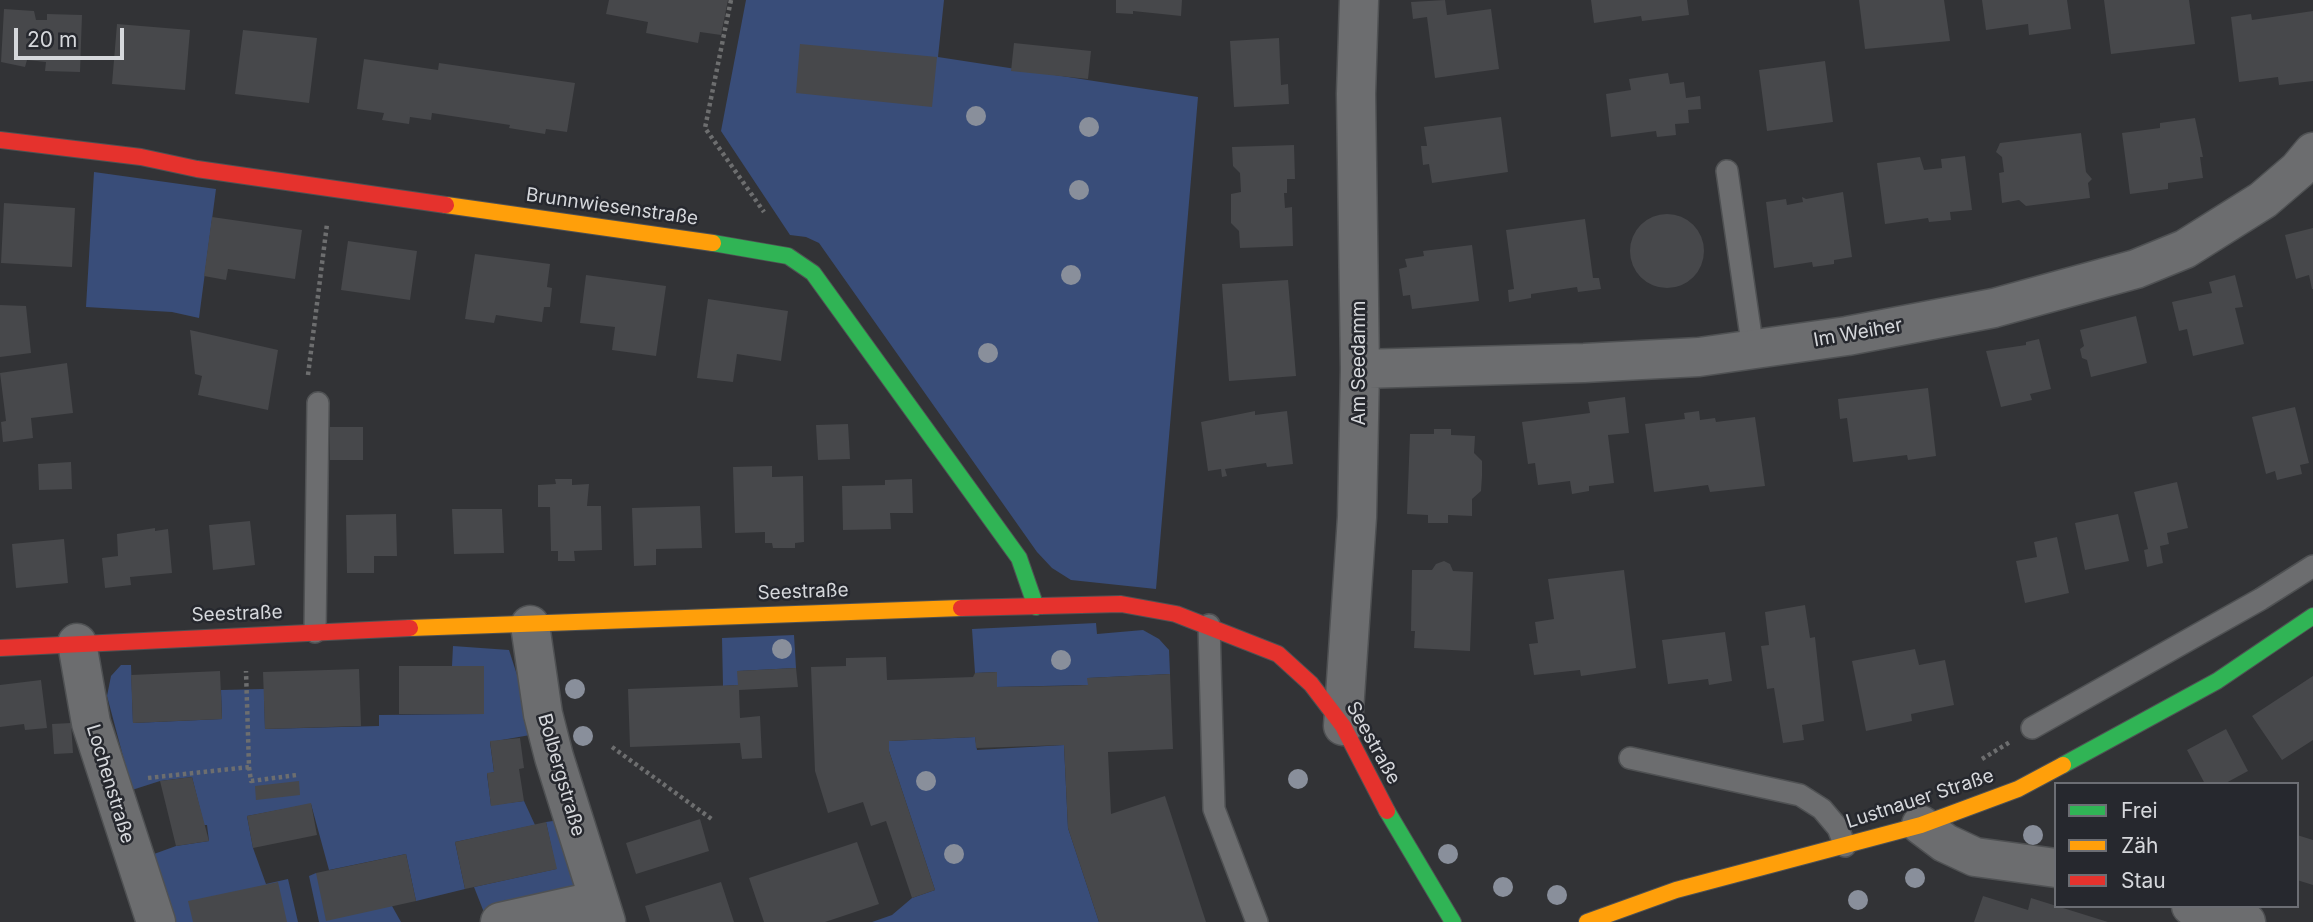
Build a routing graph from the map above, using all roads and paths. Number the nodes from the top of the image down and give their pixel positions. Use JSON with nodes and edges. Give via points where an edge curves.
{"nodes":[{"id":1,"x":731,"y":0,"type":"edge"},
{"id":2,"x":1359,"y":0,"type":"edge"},
{"id":3,"x":0,"y":140,"type":"edge"},
{"id":4,"x":2313,"y":152,"type":"edge"},
{"id":5,"x":1727,"y":171,"type":"dead end"},
{"id":6,"x":331,"y":188,"type":"junction"},
{"id":7,"x":788,"y":256,"type":"junction"},
{"id":8,"x":1753,"y":350,"type":"junction"},
{"id":9,"x":1360,"y":369,"type":"junction"},
{"id":10,"x":318,"y":403,"type":"joint"},
{"id":11,"x":2313,"y":566,"type":"edge"},
{"id":12,"x":1036,"y":607,"type":"junction"},
{"id":13,"x":2313,"y":616,"type":"edge"},
{"id":14,"x":530,"y":625,"type":"junction"},
{"id":15,"x":1209,"y":625,"type":"junction"},
{"id":16,"x":315,"y":632,"type":"junction"},
{"id":17,"x":244,"y":634,"type":"junction"},
{"id":18,"x":77,"y":643,"type":"junction"},
{"id":19,"x":0,"y":648,"type":"edge"},
{"id":20,"x":1343,"y":726,"type":"junction"},
{"id":21,"x":2032,"y":728,"type":"joint"},
{"id":22,"x":612,"y":747,"type":"dead end"},
{"id":23,"x":1630,"y":758,"type":"dead end"},
{"id":24,"x":1974,"y":764,"type":"dead end"},
{"id":25,"x":249,"y":767,"type":"junction"},
{"id":26,"x":297,"y":775,"type":"dead end"},
{"id":27,"x":109,"y":783,"type":"junction"},
{"id":28,"x":713,"y":820,"type":"dead end"},
{"id":29,"x":1921,"y":825,"type":"junction"},
{"id":30,"x":1844,"y":846,"type":"junction"},
{"id":31,"x":2054,"y":868,"type":"edge"},
{"id":32,"x":2198,"y":908,"type":"edge"},
{"id":33,"x":603,"y":911,"type":"edge"},
{"id":34,"x":156,"y":922,"type":"edge"},
{"id":35,"x":500,"y":922,"type":"edge"},
{"id":36,"x":1257,"y":922,"type":"edge"},
{"id":37,"x":1453,"y":922,"type":"edge"},
{"id":38,"x":1587,"y":922,"type":"edge"},
{"id":39,"x":2246,"y":922,"type":"edge"}],
"edges":[{"from":1,"to":7,"type":"path","via":[[705,128],[769,219]]},
{"from":2,"to":9,"type":"street","name":"Am Seedamm"},
{"from":3,"to":6,"type":"street","name":"Brunnwiesenstraße"},
{"from":4,"to":8,"type":"street","name":"Im Weiher","via":[[2272,193],[2227,226],[2136,269],[1993,308]]},
{"from":5,"to":8,"type":"lane"},
{"from":6,"to":7,"type":"street","name":"Brunnwiesenstraße"},
{"from":6,"to":10,"type":"path","via":[[306,387]]},
{"from":7,"to":12,"type":"street","name":"Brunnwiesenstraße","via":[[813,273],[839,305],[984,507],[1019,558]]},
{"from":8,"to":9,"type":"street","name":"Im Weiher","via":[[1584,363]]},
{"from":9,"to":20,"type":"street","name":"Am Seedamm","via":[[1357,517]]},
{"from":10,"to":16,"type":"lane"},
{"from":11,"to":21,"type":"lane"},
{"from":12,"to":14,"type":"street","name":"Seestraße"},
{"from":12,"to":15,"type":"street","name":"Seestraße","via":[[1121,604]]},
{"from":13,"to":29,"type":"street","name":"Lustnauer Straße","via":[[2217,681],[2112,741],[2018,789]]},
{"from":14,"to":16,"type":"street","name":"Seestraße"},
{"from":14,"to":33,"type":"street","name":"Bolbergstraße","via":[[543,714]]},
{"from":15,"to":20,"type":"street","name":"Seestraße","via":[[1278,654],[1311,684]]},
{"from":15,"to":36,"type":"lane","via":[[1214,809]]},
{"from":16,"to":17,"type":"street","name":"Seestraße"},
{"from":17,"to":18,"type":"street","name":"Seestraße"},
{"from":17,"to":25,"type":"path"},
{"from":18,"to":19,"type":"street","name":"Seestraße"},
{"from":18,"to":27,"type":"street","name":"Lochenstraße","via":[[91,723]]},
{"from":20,"to":37,"type":"street","name":"Seestraße"},
{"from":21,"to":24,"type":"path"},
{"from":22,"to":28,"type":"path"},
{"from":23,"to":30,"type":"lane","via":[[1800,795],[1822,809],[1838,828]]},
{"from":25,"to":26,"type":"path","via":[[251,781]]},
{"from":25,"to":27,"type":"path"},
{"from":27,"to":34,"type":"street","name":"Lochenstraße"},
{"from":29,"to":30,"type":"street","name":"Lustnauer Straße"},
{"from":29,"to":31,"type":"street","via":[[1975,857]]},
{"from":30,"to":38,"type":"street","name":"Lustnauer Straße","via":[[1676,890]]},
{"from":32,"to":39,"type":"street"},
{"from":33,"to":35,"type":"street"}]}
